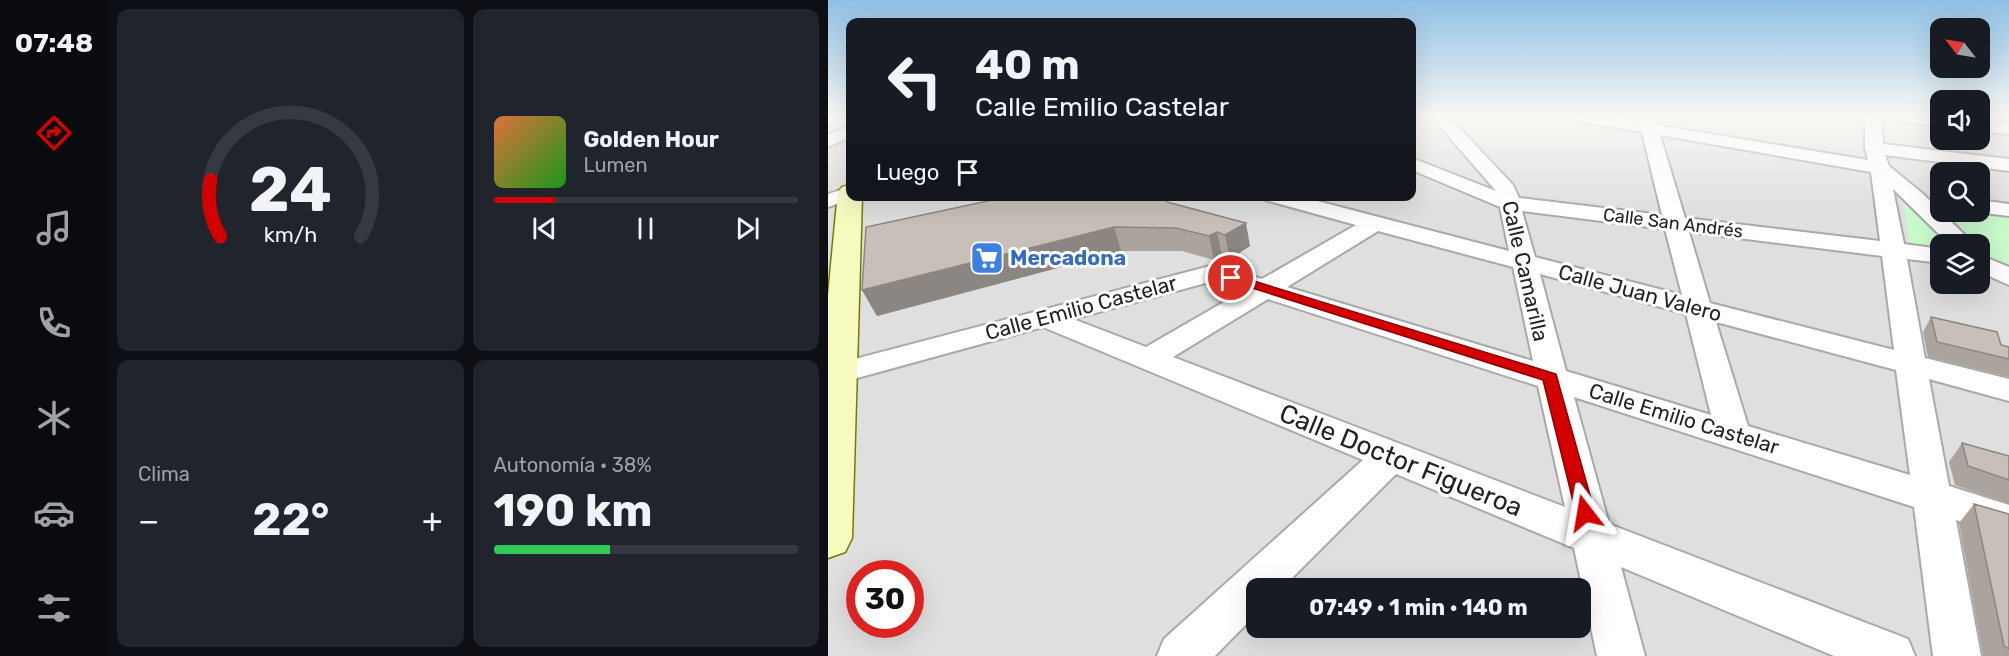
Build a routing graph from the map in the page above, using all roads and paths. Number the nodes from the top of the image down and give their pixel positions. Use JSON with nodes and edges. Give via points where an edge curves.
{"nodes":[{"id":1,"x":828,"y":148,"type":"edge"},
{"id":2,"x":846,"y":148,"type":"edge"},
{"id":3,"x":1468,"y":148,"type":"edge"},
{"id":4,"x":1654,"y":148,"type":"edge"},
{"id":5,"x":1809,"y":148,"type":"edge"},
{"id":6,"x":1876,"y":148,"type":"edge"},
{"id":7,"x":1877,"y":158,"type":"junction"},
{"id":8,"x":2009,"y":165,"type":"edge"},
{"id":9,"x":1416,"y":166,"type":"edge"},
{"id":10,"x":846,"y":194,"type":"edge"},
{"id":11,"x":1917,"y":198,"type":"junction"},
{"id":12,"x":1930,"y":200,"type":"edge"},
{"id":13,"x":828,"y":201,"type":"edge"},
{"id":14,"x":849,"y":201,"type":"edge"},
{"id":15,"x":1291,"y":201,"type":"edge"},
{"id":16,"x":1509,"y":203,"type":"junction"},
{"id":17,"x":1990,"y":207,"type":"edge"},
{"id":18,"x":2009,"y":210,"type":"edge"},
{"id":19,"x":1375,"y":223,"type":"junction"},
{"id":20,"x":1675,"y":224,"type":"junction"},
{"id":21,"x":1952,"y":234,"type":"edge"},
{"id":22,"x":1893,"y":251,"type":"junction"},
{"id":23,"x":1930,"y":255,"type":"edge"},
{"id":24,"x":1524,"y":262,"type":"junction"},
{"id":25,"x":1990,"y":267,"type":"edge"},
{"id":26,"x":2009,"y":277,"type":"edge"},
{"id":27,"x":1266,"y":289,"type":"junction"},
{"id":28,"x":1698,"y":309,"type":"junction"},
{"id":29,"x":1045,"y":318,"type":"junction"},
{"id":30,"x":835,"y":330,"type":"edge"},
{"id":31,"x":1148,"y":359,"type":"junction"},
{"id":32,"x":1911,"y":364,"type":"junction"},
{"id":33,"x":839,"y":373,"type":"junction"},
{"id":34,"x":1550,"y":377,"type":"junction"},
{"id":35,"x":2009,"y":390,"type":"edge"},
{"id":36,"x":1733,"y":435,"type":"junction"},
{"id":37,"x":1391,"y":456,"type":"junction"},
{"id":38,"x":1932,"y":497,"type":"junction"},
{"id":39,"x":2009,"y":521,"type":"edge"},
{"id":40,"x":1591,"y":536,"type":"junction"},
{"id":41,"x":828,"y":538,"type":"edge"},
{"id":42,"x":1180,"y":656,"type":"edge"},
{"id":43,"x":1621,"y":656,"type":"edge"},
{"id":44,"x":1891,"y":656,"type":"edge"},
{"id":45,"x":1957,"y":656,"type":"edge"}],
"edges":[{"from":1,"to":2,"type":"street"},
{"from":3,"to":16,"type":"street","name":"Calle Camarilla","via":[[1506,189]]},
{"from":4,"to":20,"type":"street"},
{"from":5,"to":7,"type":"street"},
{"from":6,"to":7,"type":"street"},
{"from":7,"to":8,"type":"street"},
{"from":7,"to":11,"type":"street"},
{"from":7,"to":22,"type":"street"},
{"from":9,"to":16,"type":"street","name":"Calle San Andrés"},
{"from":10,"to":13,"type":"street"},
{"from":11,"to":12,"type":"street"},
{"from":11,"to":21,"type":"street"},
{"from":14,"to":30,"type":"street"},
{"from":15,"to":19,"type":"street","name":"Calle Juan Valero"},
{"from":16,"to":20,"type":"street","name":"Calle San Andrés"},
{"from":16,"to":24,"type":"street","name":"Calle Camarilla"},
{"from":17,"to":18,"type":"street"},
{"from":19,"to":24,"type":"street","name":"Calle Juan Valero"},
{"from":19,"to":27,"type":"street"},
{"from":20,"to":22,"type":"street","name":"Calle San Andrés"},
{"from":20,"to":28,"type":"street"},
{"from":22,"to":23,"type":"street","name":"Calle San Andrés"},
{"from":22,"to":32,"type":"street"},
{"from":24,"to":28,"type":"street","name":"Calle Juan Valero"},
{"from":24,"to":34,"type":"street","name":"Calle Camarilla"},
{"from":25,"to":26,"type":"street"},
{"from":27,"to":29,"type":"street","name":"Calle Emilio Castelar","via":[[1214,273]]},
{"from":27,"to":31,"type":"street"},
{"from":27,"to":34,"type":"street","name":"Calle Emilio Castelar"},
{"from":28,"to":32,"type":"street","name":"Calle Juan Valero"},
{"from":28,"to":36,"type":"street"},
{"from":29,"to":31,"type":"street","name":"Calle Doctor Figueroa"},
{"from":29,"to":33,"type":"street","name":"Calle Emilio Castelar"},
{"from":30,"to":33,"type":"street"},
{"from":31,"to":37,"type":"street","name":"Calle Doctor Figueroa"},
{"from":32,"to":35,"type":"street","name":"Calle Juan Valero"},
{"from":32,"to":38,"type":"street"},
{"from":33,"to":41,"type":"street"},
{"from":34,"to":36,"type":"street","name":"Calle Emilio Castelar"},
{"from":34,"to":40,"type":"street","name":"Calle Camarilla"},
{"from":36,"to":38,"type":"street","name":"Calle Emilio Castelar"},
{"from":37,"to":40,"type":"street","name":"Calle Doctor Figueroa"},
{"from":37,"to":42,"type":"street"},
{"from":38,"to":39,"type":"street","name":"Calle Emilio Castelar"},
{"from":38,"to":45,"type":"street"},
{"from":40,"to":43,"type":"street","name":"Calle Camarilla"},
{"from":40,"to":44,"type":"street","name":"Calle Doctor Figueroa"}]}
